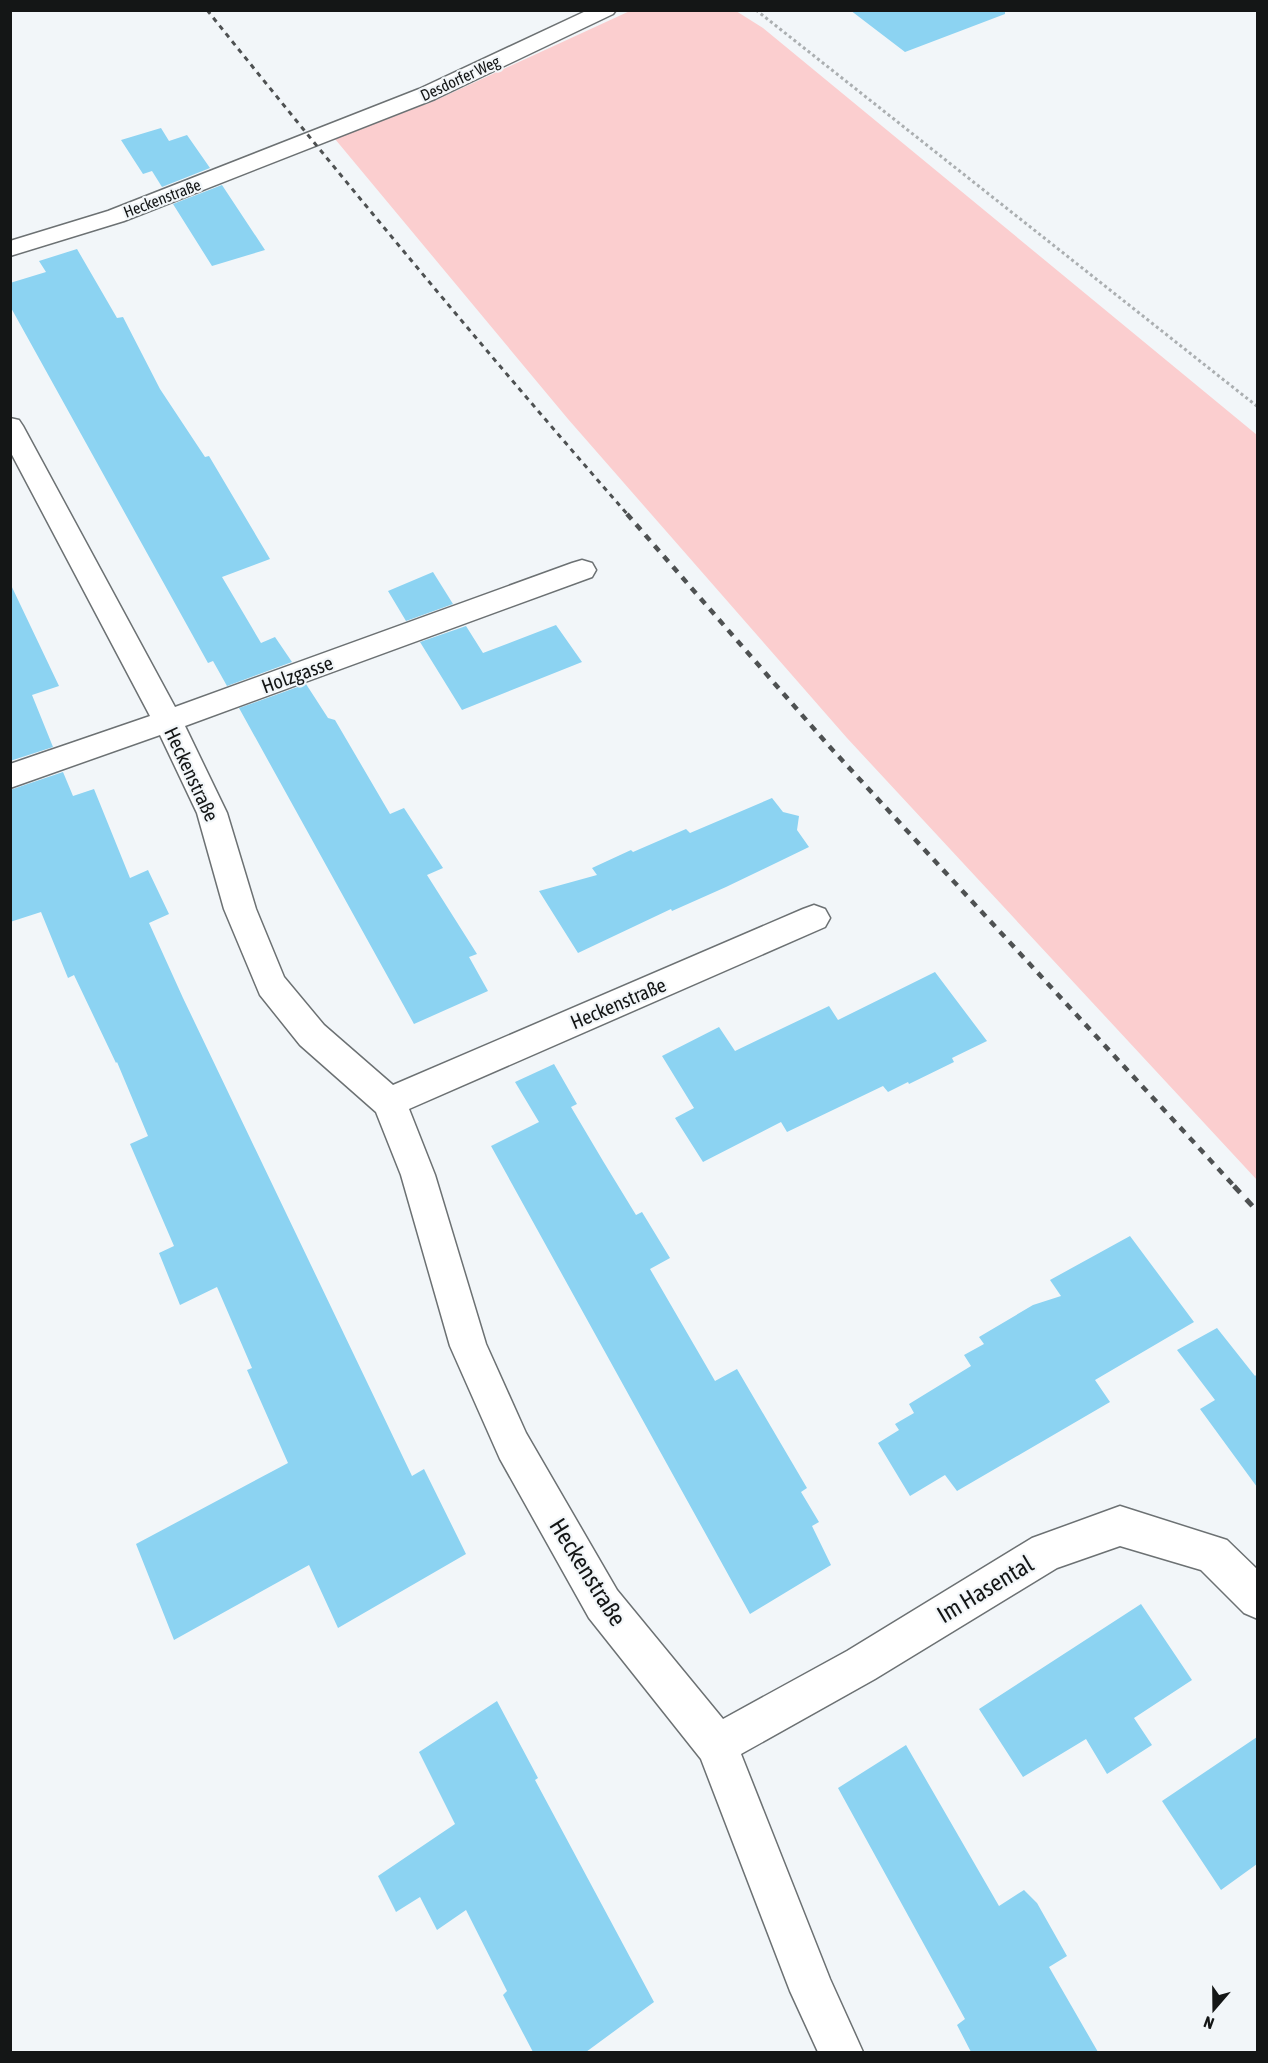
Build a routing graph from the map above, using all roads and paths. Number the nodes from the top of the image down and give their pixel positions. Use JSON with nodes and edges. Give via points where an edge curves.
{"nodes":[{"id":1,"x":606,"y":10,"type":"edge"},
{"id":2,"x":756,"y":10,"type":"edge"},
{"id":3,"x":311,"y":140,"type":"joint"},
{"id":4,"x":10,"y":249,"type":"edge"},
{"id":5,"x":1257,"y":407,"type":"edge"},
{"id":6,"x":10,"y":426,"type":"edge"},
{"id":7,"x":582,"y":570,"type":"dead end"},
{"id":8,"x":168,"y":721,"type":"junction"},
{"id":9,"x":10,"y":776,"type":"edge"},
{"id":10,"x":814,"y":918,"type":"dead end"},
{"id":11,"x":389,"y":1102,"type":"junction"},
{"id":12,"x":1257,"y":1599,"type":"edge"},
{"id":13,"x":717,"y":1745,"type":"junction"},
{"id":14,"x":841,"y":2052,"type":"edge"}],
"edges":[{"from":1,"to":3,"type":"street","name":"Desdorfer Weg","via":[[427,94]]},
{"from":2,"to":5,"type":"path"},
{"from":3,"to":4,"type":"street","name":"Heckenstraße","via":[[116,216]]},
{"from":6,"to":8,"type":"street","name":"Heckenstraße"},
{"from":7,"to":8,"type":"street","name":"Holzgasse"},
{"from":8,"to":9,"type":"street","name":"Holzgasse"},
{"from":8,"to":11,"type":"street","name":"Heckenstraße","via":[[212,813],[240,909],[271,984],[312,1035]]},
{"from":10,"to":11,"type":"street","name":"Heckenstraße"},
{"from":11,"to":13,"type":"street","name":"Heckenstraße","via":[[418,1175],[468,1346],[513,1446],[603,1604]]},
{"from":12,"to":13,"type":"street","name":"Im Hasental","via":[[1213,1554],[1120,1526],[1046,1552],[861,1665]]},
{"from":13,"to":14,"type":"street","name":"Heckenstraße","via":[[812,1991]]}]}
